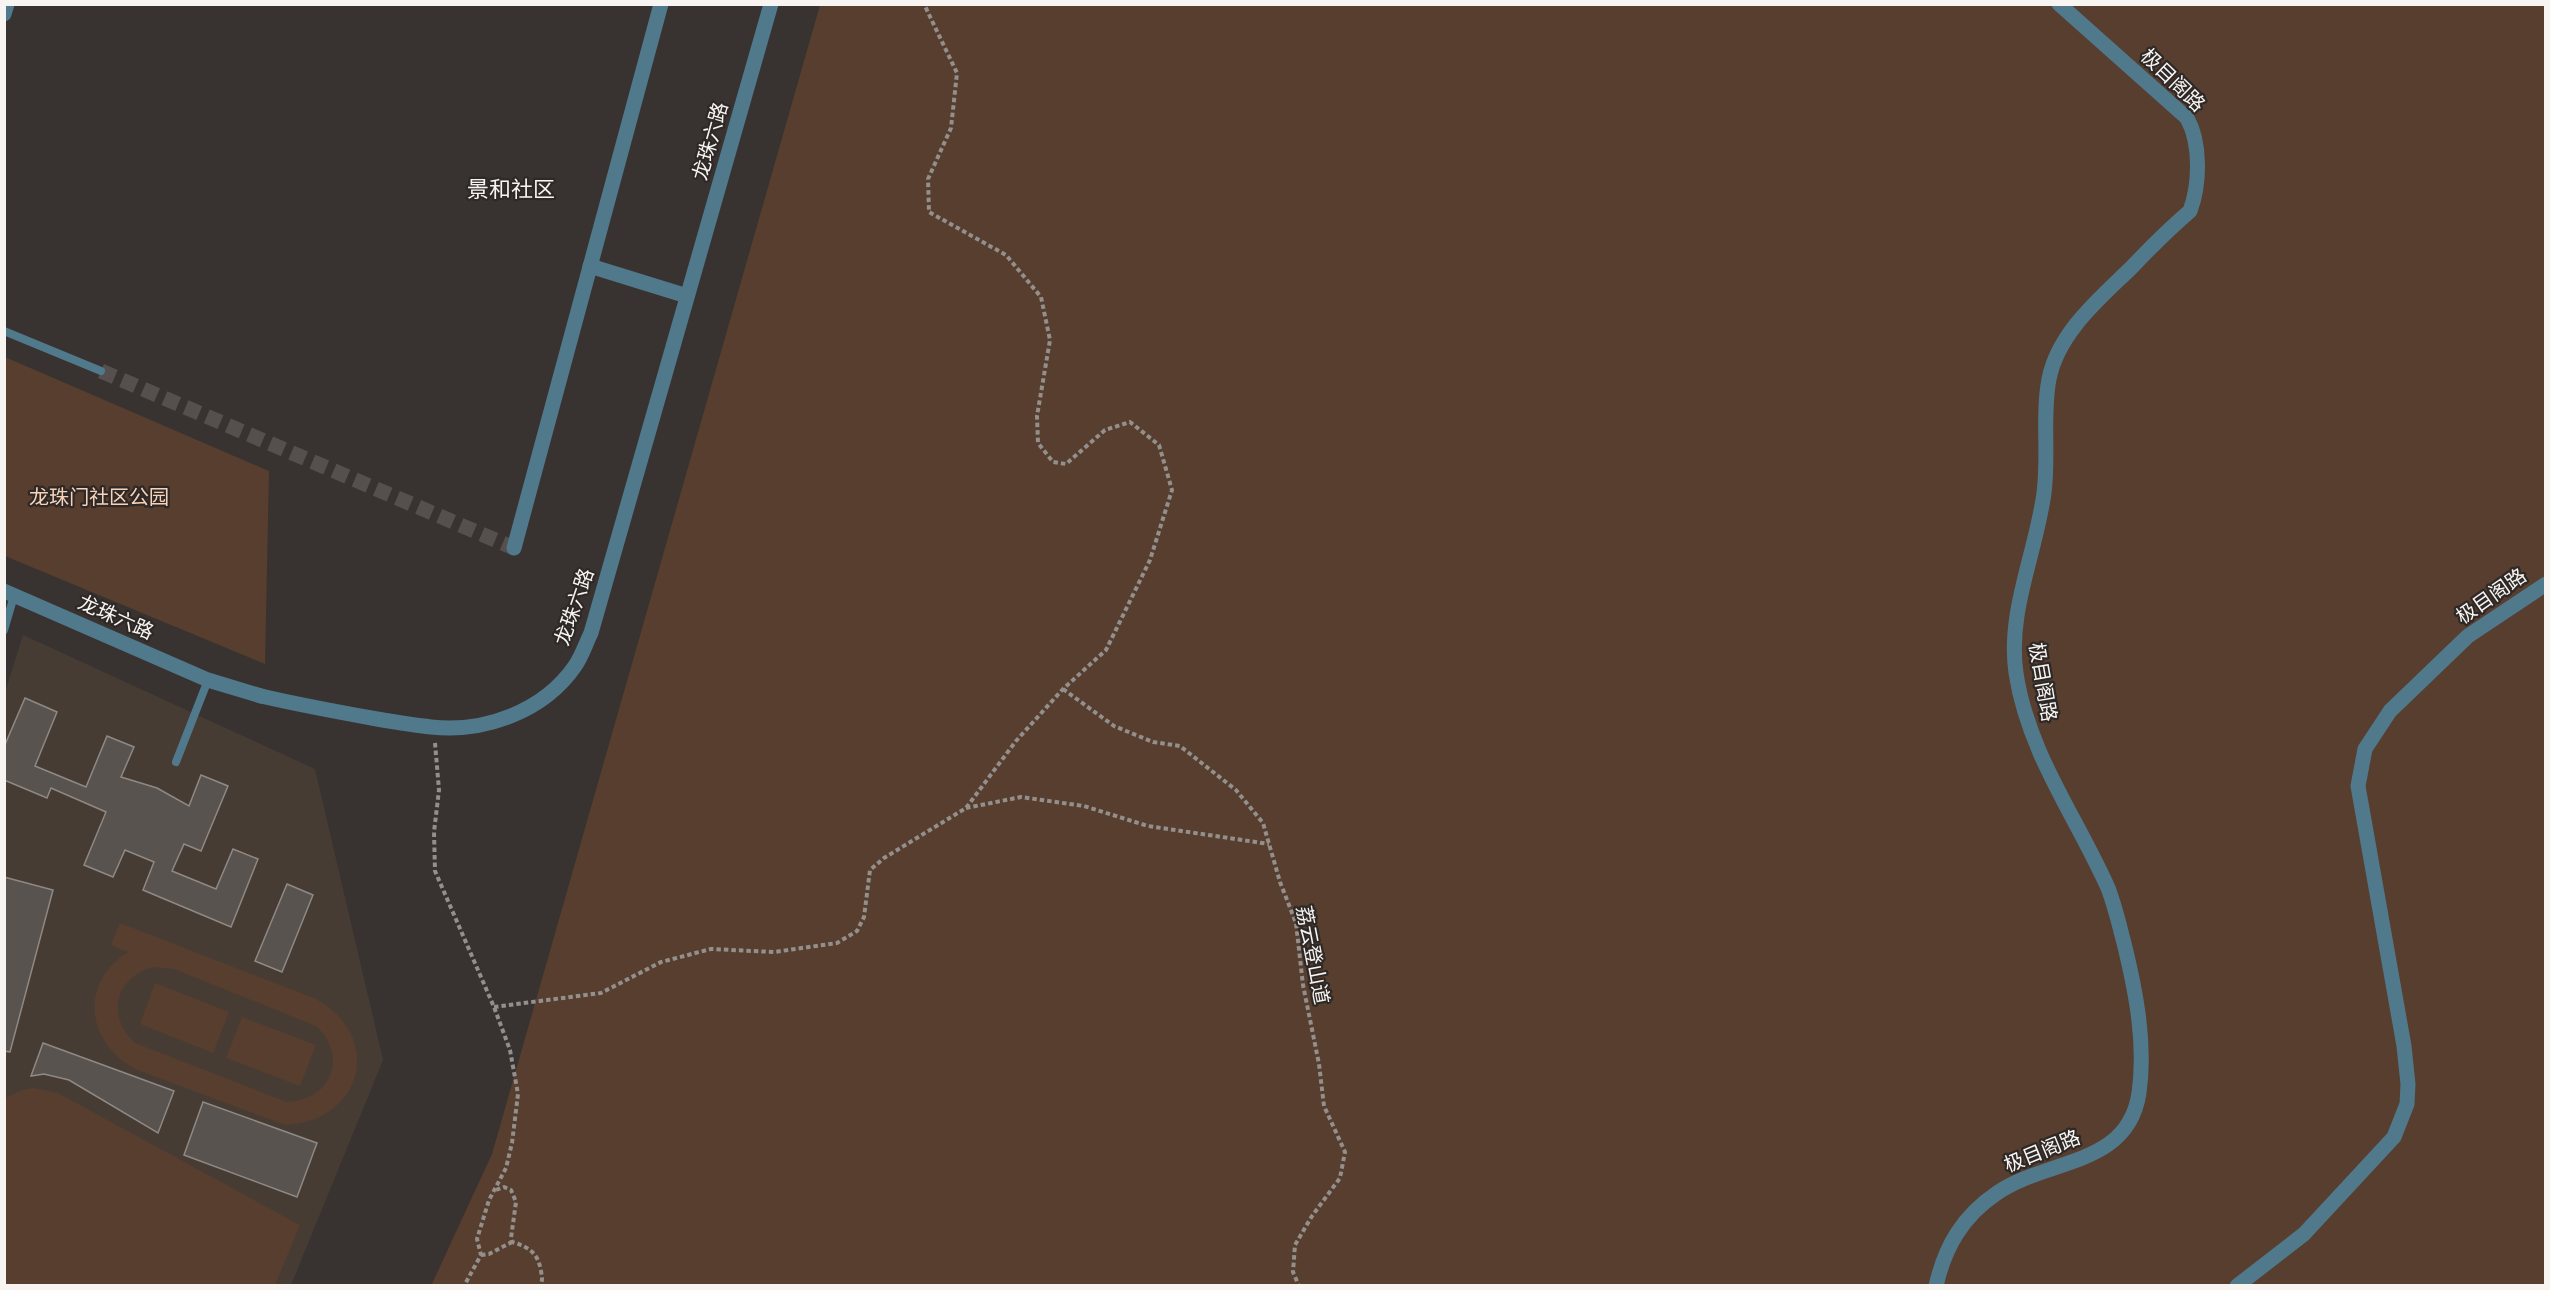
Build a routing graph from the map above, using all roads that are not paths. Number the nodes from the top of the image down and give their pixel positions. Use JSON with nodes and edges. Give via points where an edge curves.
{"nodes":[{"id":1,"x":7,"y":4,"type":"edge"},
{"id":2,"x":662,"y":4,"type":"edge"},
{"id":3,"x":771,"y":4,"type":"edge"},
{"id":4,"x":2059,"y":4,"type":"edge"},
{"id":5,"x":4,"y":14,"type":"edge"},
{"id":6,"x":590,"y":266,"type":"junction"},
{"id":7,"x":687,"y":296,"type":"junction"},
{"id":8,"x":4,"y":331,"type":"edge"},
{"id":9,"x":101,"y":371,"type":"tunnel mouth"},
{"id":10,"x":514,"y":548,"type":"dead end"},
{"id":11,"x":2546,"y":584,"type":"edge"},
{"id":12,"x":9,"y":593,"type":"edge"},
{"id":13,"x":4,"y":630,"type":"edge"},
{"id":14,"x":208,"y":680,"type":"junction"},
{"id":15,"x":176,"y":762,"type":"dead end"},
{"id":16,"x":1936,"y":1286,"type":"edge"},
{"id":17,"x":2237,"y":1286,"type":"edge"}],
"edges":[{"from":1,"to":5,"type":"street"},
{"from":2,"to":6,"type":"street"},
{"from":3,"to":7,"type":"street","name":"龙珠六路"},
{"from":4,"to":16,"type":"street","name":"极目阁路","via":[[2187,118],[2196,139],[2196,195],[2190,211],[2084,313],[2054,365],[2049,379],[2044,495],[2013,638],[2021,699],[2036,747],[2114,904],[2138,1009],[2141,1076],[2132,1119],[2120,1137],[2092,1154],[2018,1181],[1978,1208],[1949,1245]]},
{"from":6,"to":7,"type":"street"},
{"from":6,"to":10,"type":"street"},
{"from":7,"to":14,"type":"street","name":"龙珠六路","via":[[591,633],[576,664],[557,687],[532,707],[503,718],[468,727],[433,728],[320,710]]},
{"from":8,"to":9,"type":"lane"},
{"from":11,"to":17,"type":"street","name":"极目阁路","via":[[2468,636],[2390,711],[2365,748],[2358,786],[2404,1046],[2407,1104],[2394,1137],[2304,1234]]},
{"from":12,"to":13,"type":"lane"},
{"from":12,"to":14,"type":"street","name":"龙珠六路"},
{"from":14,"to":15,"type":"lane"}]}
